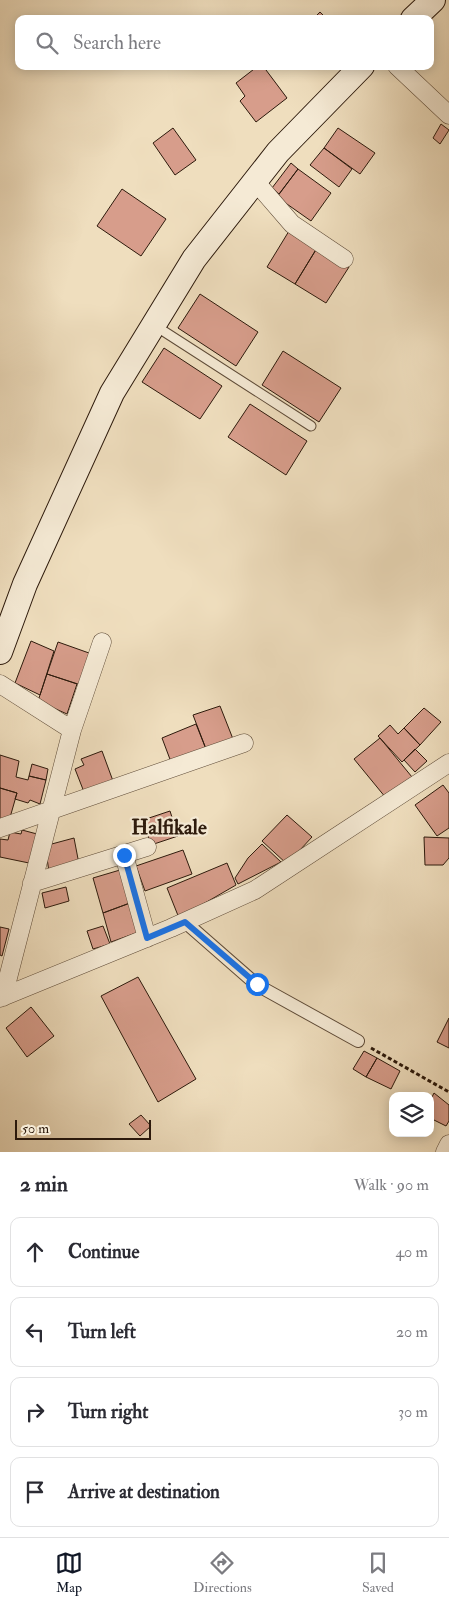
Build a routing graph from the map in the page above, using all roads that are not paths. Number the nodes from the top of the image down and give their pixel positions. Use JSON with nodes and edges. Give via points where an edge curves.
{"nodes":[{"id":1,"x":433,"y":0,"type":"edge"},
{"id":2,"x":417,"y":15,"type":"edge"},
{"id":3,"x":358,"y":70,"type":"edge"},
{"id":4,"x":401,"y":70,"type":"edge"},
{"id":5,"x":449,"y":115,"type":"edge"},
{"id":6,"x":255,"y":181,"type":"junction"},
{"id":7,"x":344,"y":259,"type":"dead end"},
{"id":8,"x":154,"y":325,"type":"junction"},
{"id":9,"x":311,"y":426,"type":"dead end"},
{"id":10,"x":102,"y":642,"type":"dead end"},
{"id":11,"x":0,"y":652,"type":"edge"},
{"id":12,"x":0,"y":684,"type":"edge"},
{"id":13,"x":72,"y":730,"type":"junction"},
{"id":14,"x":244,"y":743,"type":"dead end"},
{"id":15,"x":449,"y":763,"type":"edge"},
{"id":16,"x":50,"y":812,"type":"junction"},
{"id":17,"x":0,"y":828,"type":"edge"},
{"id":18,"x":147,"y":847,"type":"dead end"},
{"id":19,"x":124,"y":855,"type":"junction"},
{"id":20,"x":32,"y":883,"type":"junction"},
{"id":21,"x":185,"y":922,"type":"junction"},
{"id":22,"x":147,"y":938,"type":"junction"},
{"id":23,"x":1,"y":998,"type":"edge"},
{"id":24,"x":358,"y":1041,"type":"road end"},
{"id":25,"x":449,"y":1144,"type":"edge"},
{"id":26,"x":446,"y":1152,"type":"edge"}],
"edges":[{"from":1,"to":2,"type":"main road"},
{"from":3,"to":6,"type":"main road","via":[[278,152]]},
{"from":4,"to":5,"type":"street"},
{"from":6,"to":7,"type":"street","via":[[292,224]]},
{"from":6,"to":8,"type":"main road","via":[[194,259]]},
{"from":8,"to":9,"type":"lane"},
{"from":8,"to":11,"type":"main road","via":[[112,393],[25,584]]},
{"from":10,"to":13,"type":"street"},
{"from":12,"to":13,"type":"street"},
{"from":13,"to":16,"type":"street"},
{"from":14,"to":16,"type":"street"},
{"from":15,"to":21,"type":"street","via":[[255,890]]},
{"from":16,"to":17,"type":"street"},
{"from":16,"to":20,"type":"street"},
{"from":18,"to":19,"type":"street"},
{"from":19,"to":20,"type":"street"},
{"from":19,"to":22,"type":"street"},
{"from":20,"to":23,"type":"street"},
{"from":21,"to":22,"type":"street"},
{"from":21,"to":24,"type":"street","via":[[257,984]]},
{"from":22,"to":23,"type":"street"},
{"from":25,"to":26,"type":"street"}]}
